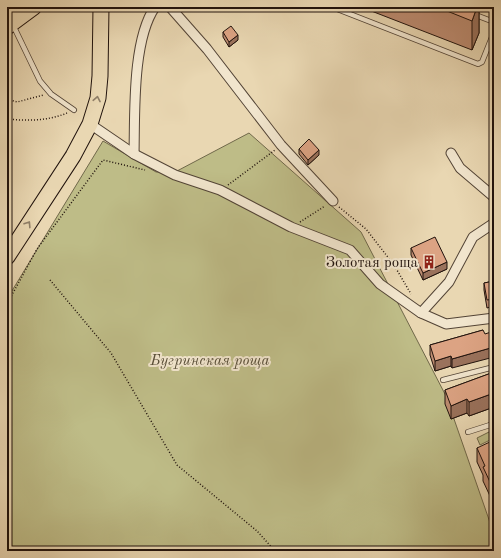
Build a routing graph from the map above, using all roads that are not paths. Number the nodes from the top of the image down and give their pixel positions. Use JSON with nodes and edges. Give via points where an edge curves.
{"nodes":[{"id":1,"x":11,"y":7,"type":"edge"},
{"id":2,"x":34,"y":7,"type":"edge"},
{"id":3,"x":101,"y":7,"type":"edge"},
{"id":4,"x":154,"y":7,"type":"edge"},
{"id":5,"x":170,"y":7,"type":"edge"},
{"id":6,"x":332,"y":7,"type":"edge"},
{"id":7,"x":467,"y":12,"type":"edge"},
{"id":8,"x":9,"y":20,"type":"edge"},
{"id":9,"x":494,"y":22,"type":"edge"},
{"id":10,"x":494,"y":32,"type":"edge"},
{"id":11,"x":74,"y":110,"type":"road end"},
{"id":12,"x":90,"y":124,"type":"junction"},
{"id":13,"x":451,"y":153,"type":"dead end"},
{"id":14,"x":134,"y":154,"type":"junction"},
{"id":15,"x":494,"y":197,"type":"edge"},
{"id":16,"x":333,"y":201,"type":"road end"},
{"id":17,"x":494,"y":223,"type":"edge"},
{"id":18,"x":7,"y":257,"type":"edge"},
{"id":19,"x":421,"y":313,"type":"junction"},
{"id":20,"x":494,"y":318,"type":"edge"},
{"id":21,"x":494,"y":367,"type":"edge"},
{"id":22,"x":443,"y":380,"type":"dead end"},
{"id":23,"x":494,"y":421,"type":"edge"},
{"id":24,"x":468,"y":432,"type":"dead end"}],
"edges":[{"from":1,"to":8,"type":"main road"},
{"from":2,"to":8,"type":"main road"},
{"from":12,"to":3,"type":"main road","one_way":true,"via":[[98,98]]},
{"from":4,"to":14,"type":"street","via":[[140,52]]},
{"from":5,"to":16,"type":"street","via":[[207,49],[281,145]]},
{"from":6,"to":10,"type":"lane","via":[[478,64],[482,62]]},
{"from":7,"to":9,"type":"lane"},
{"from":8,"to":11,"type":"lane","via":[[40,81],[51,94]]},
{"from":12,"to":14,"type":"street"},
{"from":18,"to":12,"type":"main road","one_way":true,"via":[[73,156]]},
{"from":13,"to":15,"type":"street","via":[[460,168]]},
{"from":14,"to":19,"type":"street","via":[[175,175],[220,190],[291,227],[350,250],[380,284]]},
{"from":17,"to":19,"type":"street","via":[[473,237],[449,282]]},
{"from":19,"to":20,"type":"street","via":[[446,324]]},
{"from":21,"to":22,"type":"lane"},
{"from":23,"to":24,"type":"lane","via":[[490,425]]}]}
